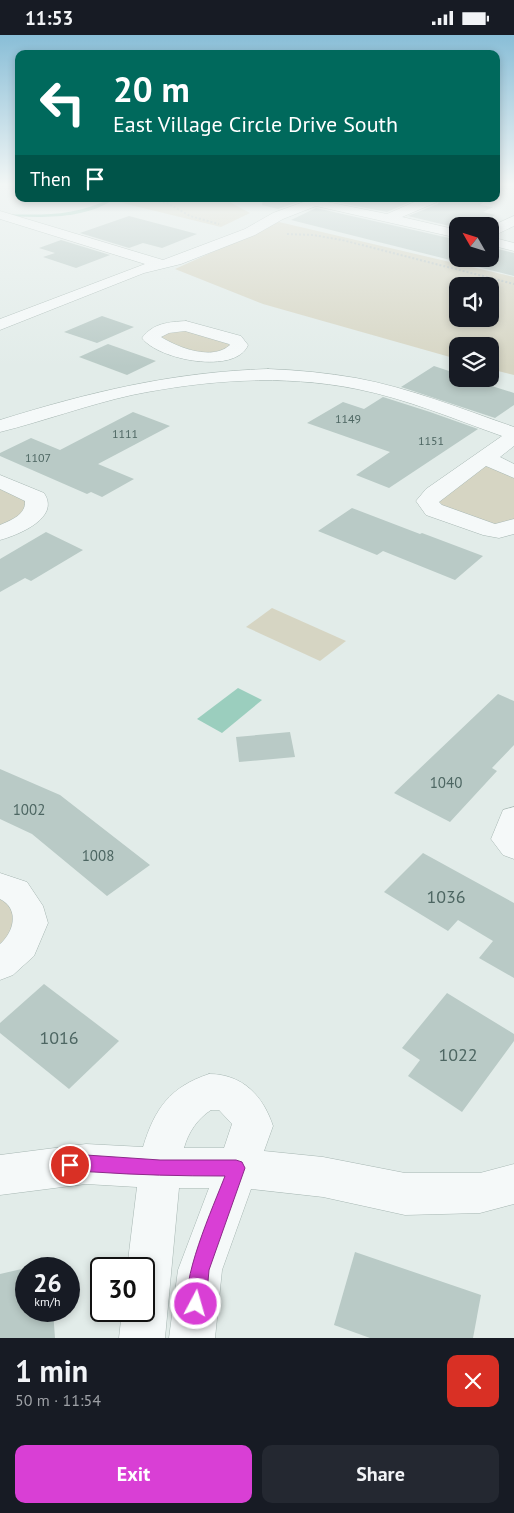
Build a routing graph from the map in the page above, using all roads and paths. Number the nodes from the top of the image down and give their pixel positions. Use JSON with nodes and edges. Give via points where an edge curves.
{"nodes":[{"id":1,"x":101,"y":246,"type":"edge"},
{"id":2,"x":215,"y":246,"type":"edge"},
{"id":3,"x":359,"y":246,"type":"edge"},
{"id":4,"x":161,"y":264,"type":"junction"},
{"id":5,"x":514,"y":284,"type":"edge"},
{"id":6,"x":0,"y":325,"type":"edge"},
{"id":7,"x":226,"y":356,"type":"dead end"},
{"id":8,"x":224,"y":376,"type":"junction"},
{"id":9,"x":0,"y":426,"type":"edge"},
{"id":10,"x":514,"y":435,"type":"edge"},
{"id":11,"x":484,"y":457,"type":"junction"},
{"id":12,"x":514,"y":472,"type":"edge"},
{"id":13,"x":0,"y":481,"type":"edge"},
{"id":14,"x":514,"y":527,"type":"edge"},
{"id":15,"x":0,"y":533,"type":"edge"},
{"id":16,"x":514,"y":818,"type":"edge"},
{"id":17,"x":514,"y":847,"type":"edge"},
{"id":18,"x":0,"y":885,"type":"edge"},
{"id":19,"x":0,"y":965,"type":"edge"},
{"id":20,"x":160,"y":1168,"type":"junction"},
{"id":21,"x":236,"y":1168,"type":"junction"},
{"id":22,"x":0,"y":1175,"type":"edge"},
{"id":23,"x":514,"y":1184,"type":"edge"},
{"id":24,"x":142,"y":1338,"type":"edge"},
{"id":25,"x":192,"y":1338,"type":"edge"}],
"edges":[{"from":1,"to":4,"type":"street"},
{"from":2,"to":4,"type":"street"},
{"from":3,"to":5,"type":"path"},
{"from":4,"to":6,"type":"street"},
{"from":7,"to":8,"type":"street"},
{"from":8,"to":9,"type":"street","via":[[110,395]]},
{"from":8,"to":10,"type":"street","via":[[287,375],[357,383]]},
{"from":10,"to":11,"type":"street"},
{"from":11,"to":12,"type":"street"},
{"from":11,"to":14,"type":"street","via":[[427,501],[434,510],[491,530]]},
{"from":13,"to":15,"type":"street","via":[[36,498],[38,507],[34,515]]},
{"from":16,"to":17,"type":"street","via":[[507,839]]},
{"from":18,"to":19,"type":"street","via":[[15,891],[26,906],[31,923],[22,946]]},
{"from":20,"to":21,"type":"street"},
{"from":20,"to":21,"type":"street","via":[[170,1131],[196,1097],[210,1091],[226,1093],[250,1114],[253,1126]]},
{"from":20,"to":22,"type":"street","via":[[86,1163]]},
{"from":20,"to":24,"type":"street"},
{"from":21,"to":23,"type":"street","via":[[323,1177],[405,1194],[480,1193]]},
{"from":21,"to":25,"type":"street","via":[[200,1270]]}]}
